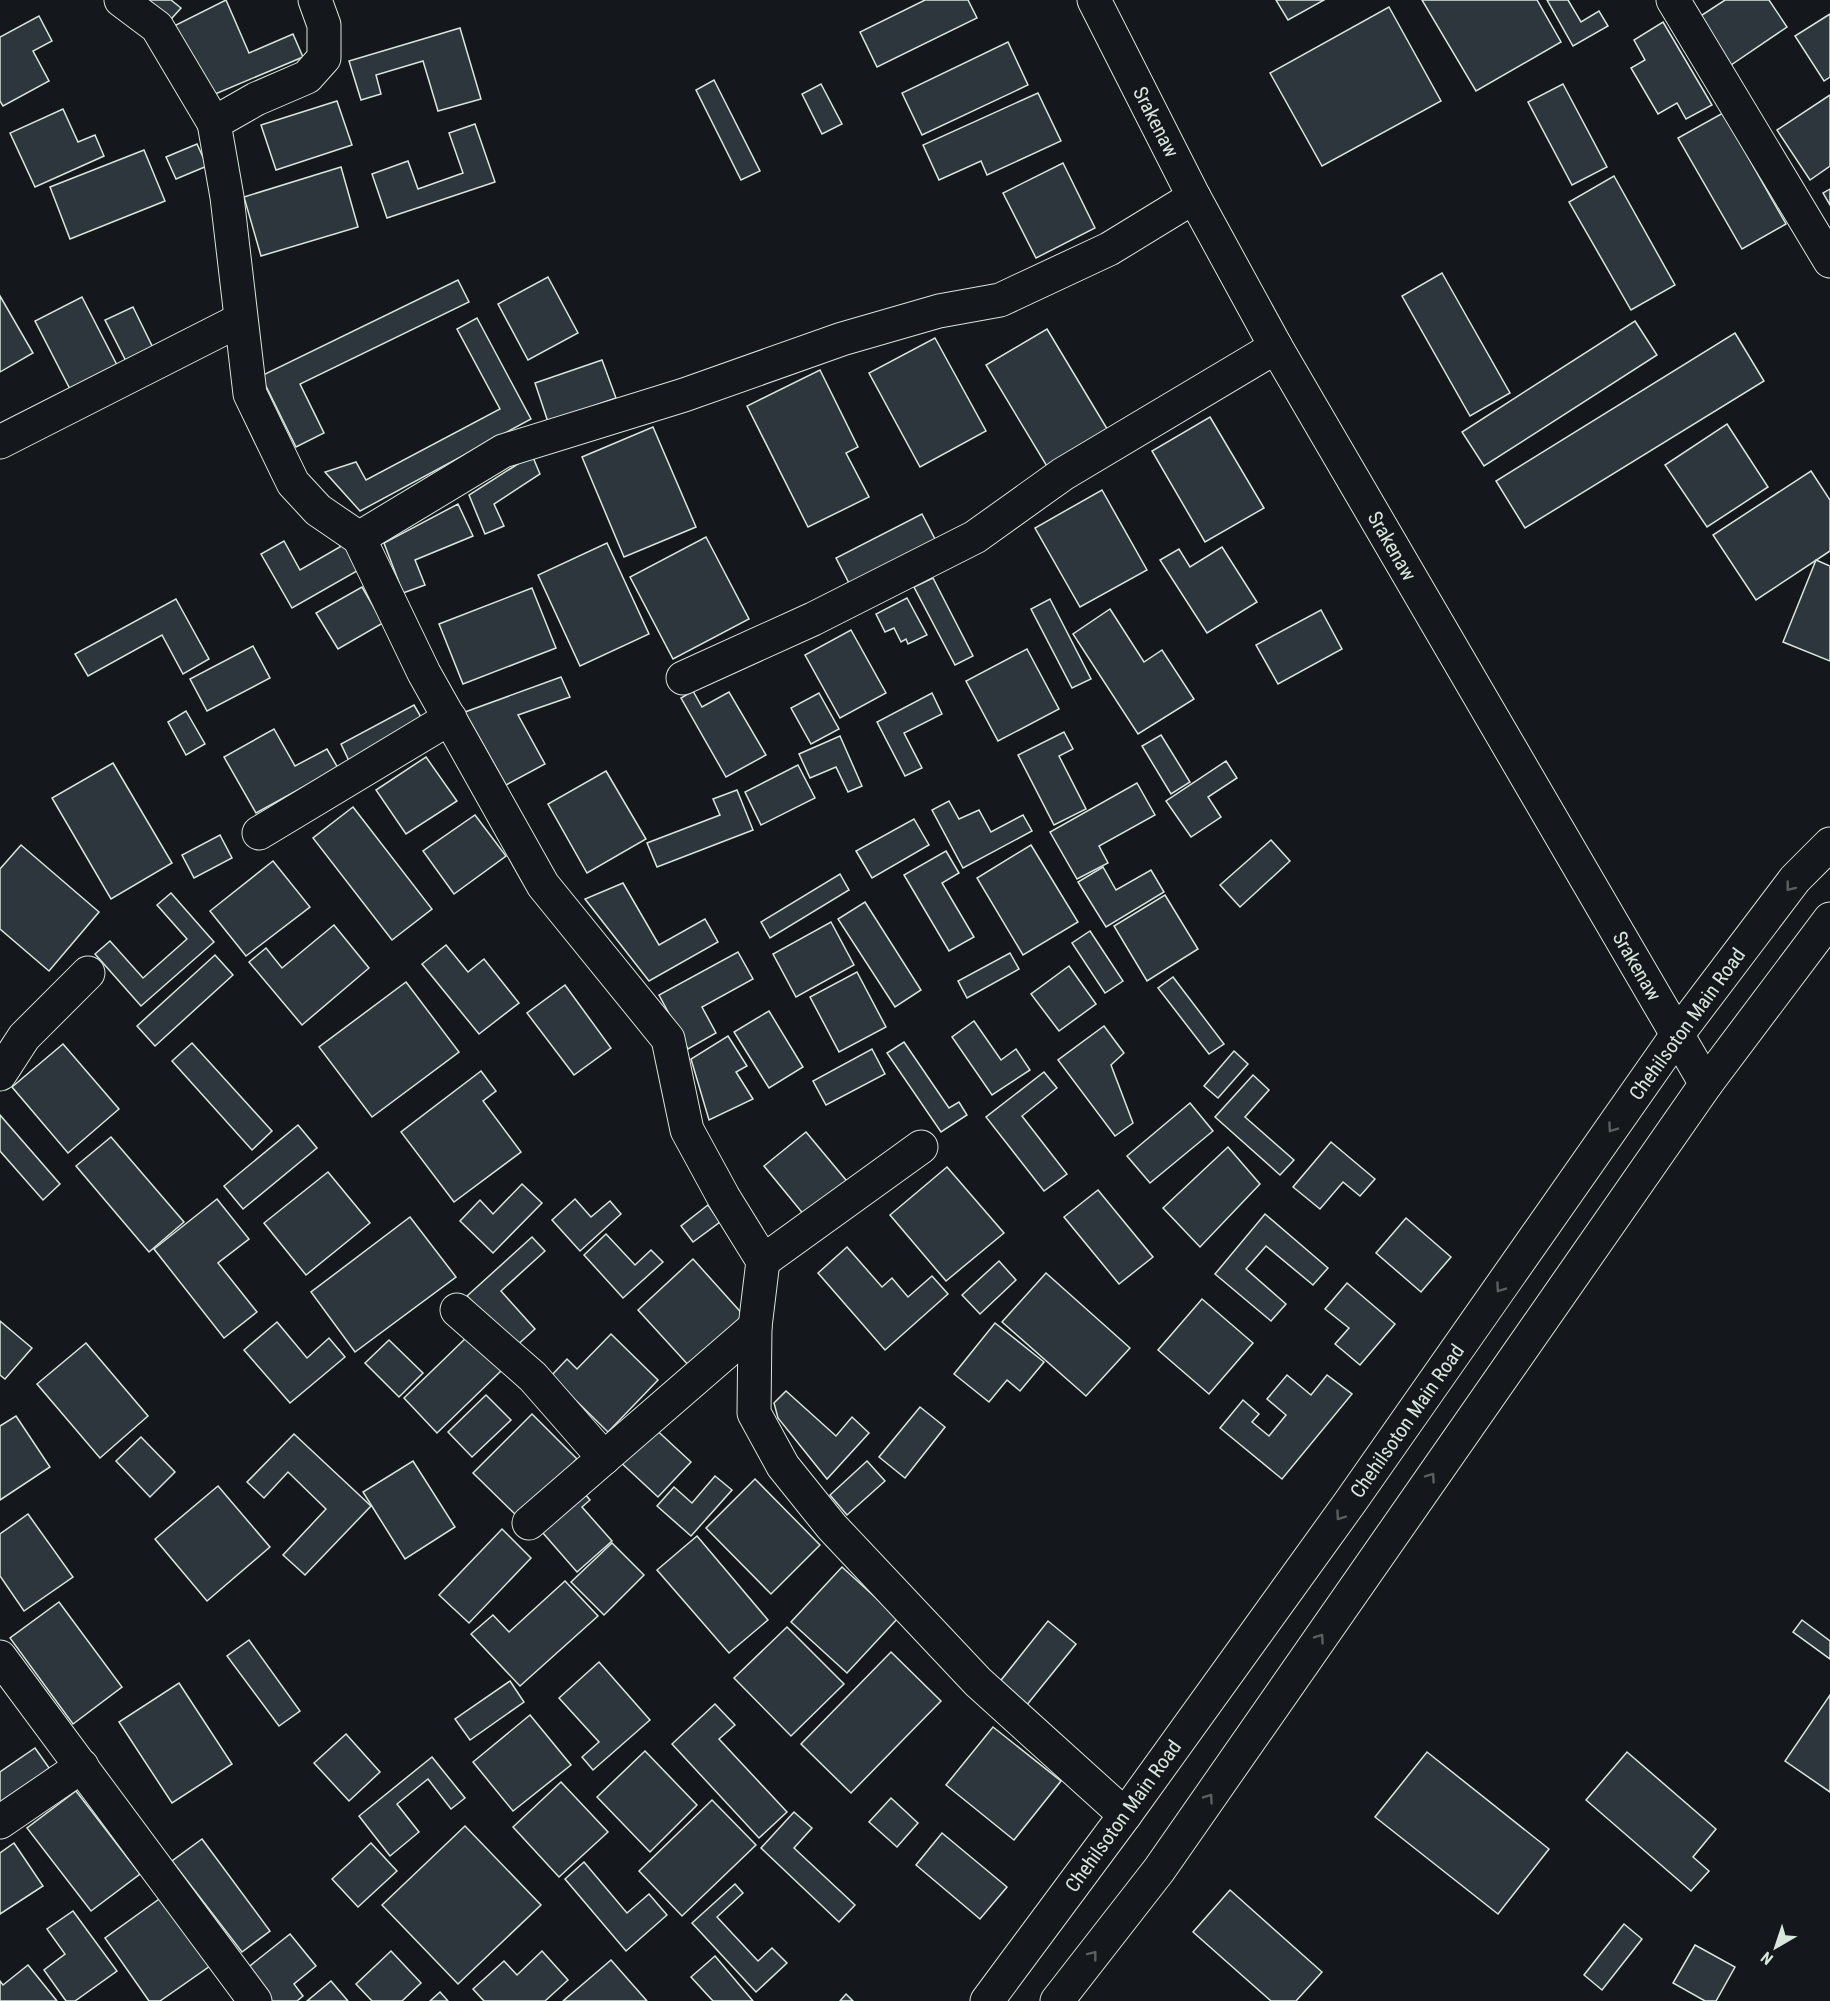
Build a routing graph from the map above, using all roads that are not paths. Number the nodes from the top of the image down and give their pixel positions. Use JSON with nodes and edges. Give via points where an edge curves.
{"nodes":[{"id":1,"x":121,"y":0,"type":"edge"},
{"id":2,"x":315,"y":0,"type":"edge"},
{"id":3,"x":1094,"y":0,"type":"edge"},
{"id":4,"x":1672,"y":0,"type":"edge"},
{"id":5,"x":214,"y":123,"type":"junction"},
{"id":6,"x":1194,"y":197,"type":"junction"},
{"id":7,"x":1830,"y":261,"type":"edge"},
{"id":8,"x":240,"y":320,"type":"junction"},
{"id":9,"x":1276,"y":347,"type":"junction"},
{"id":10,"x":0,"y":442,"type":"edge"},
{"id":11,"x":359,"y":538,"type":"junction"},
{"id":12,"x":683,"y":678,"type":"dead end"},
{"id":13,"x":450,"y":718,"type":"junction"},
{"id":14,"x":259,"y":833,"type":"dead end"},
{"id":15,"x":1830,"y":844,"type":"edge"},
{"id":16,"x":1830,"y":919,"type":"edge"},
{"id":17,"x":88,"y":974,"type":"dead end"},
{"id":18,"x":1677,"y":1035,"type":"junction"},
{"id":19,"x":0,"y":1074,"type":"edge"},
{"id":20,"x":1706,"y":1084,"type":"junction"},
{"id":21,"x":921,"y":1147,"type":"dead end"},
{"id":22,"x":763,"y":1261,"type":"junction"},
{"id":23,"x":457,"y":1310,"type":"dead end"},
{"id":24,"x":755,"y":1327,"type":"junction"},
{"id":25,"x":604,"y":1458,"type":"junction"},
{"id":26,"x":529,"y":1522,"type":"dead end"},
{"id":27,"x":0,"y":1657,"type":"edge"},
{"id":28,"x":82,"y":1766,"type":"junction"},
{"id":29,"x":1125,"y":1815,"type":"junction"},
{"id":30,"x":0,"y":1822,"type":"edge"},
{"id":31,"x":255,"y":2001,"type":"edge"},
{"id":32,"x":987,"y":2001,"type":"edge"},
{"id":33,"x":1057,"y":2001,"type":"edge"}],
"edges":[{"from":1,"to":5,"type":"street","via":[[157,27]]},
{"from":2,"to":5,"type":"street","via":[[324,25],[324,58],[307,77]]},
{"from":3,"to":6,"type":"street","name":"Srakenaw"},
{"from":4,"to":7,"type":"street"},
{"from":5,"to":8,"type":"street","via":[[227,197]]},
{"from":6,"to":9,"type":"street","name":"Srakenaw"},
{"from":6,"to":11,"type":"street","via":[[1109,249],[1000,300],[939,311],[842,339],[684,395],[503,451]]},
{"from":8,"to":10,"type":"street"},
{"from":8,"to":11,"type":"street","via":[[250,394],[293,483],[318,510]]},
{"from":9,"to":12,"type":"street","via":[[1063,474],[975,537],[813,619]]},
{"from":9,"to":18,"type":"street","name":"Srakenaw"},
{"from":11,"to":13,"type":"street"},
{"from":13,"to":14,"type":"street"},
{"from":13,"to":22,"type":"street","via":[[543,885],[668,1039],[687,1130]]},
{"from":15,"to":18,"type":"street","name":"Chehilsoton Main Road","one_way":true,"via":[[1795,879]]},
{"from":16,"to":20,"type":"street"},
{"from":17,"to":19,"type":"street","via":[[24,1037]]},
{"from":18,"to":20,"type":"street","name":"Srakenaw"},
{"from":18,"to":29,"type":"street","name":"Chehilsoton Main Road","one_way":true,"via":[[1351,1501]]},
{"from":33,"to":20,"type":"street","one_way":true,"via":[[1159,1870]]},
{"from":21,"to":22,"type":"street"},
{"from":22,"to":24,"type":"street"},
{"from":23,"to":25,"type":"street","via":[[533,1377]]},
{"from":24,"to":25,"type":"street"},
{"from":24,"to":29,"type":"street","via":[[754,1413],[783,1466],[832,1527],[978,1682]]},
{"from":25,"to":26,"type":"street"},
{"from":27,"to":28,"type":"street"},
{"from":28,"to":30,"type":"street"},
{"from":28,"to":31,"type":"street"},
{"from":29,"to":32,"type":"street","name":"Chehilsoton Main Road"}]}
